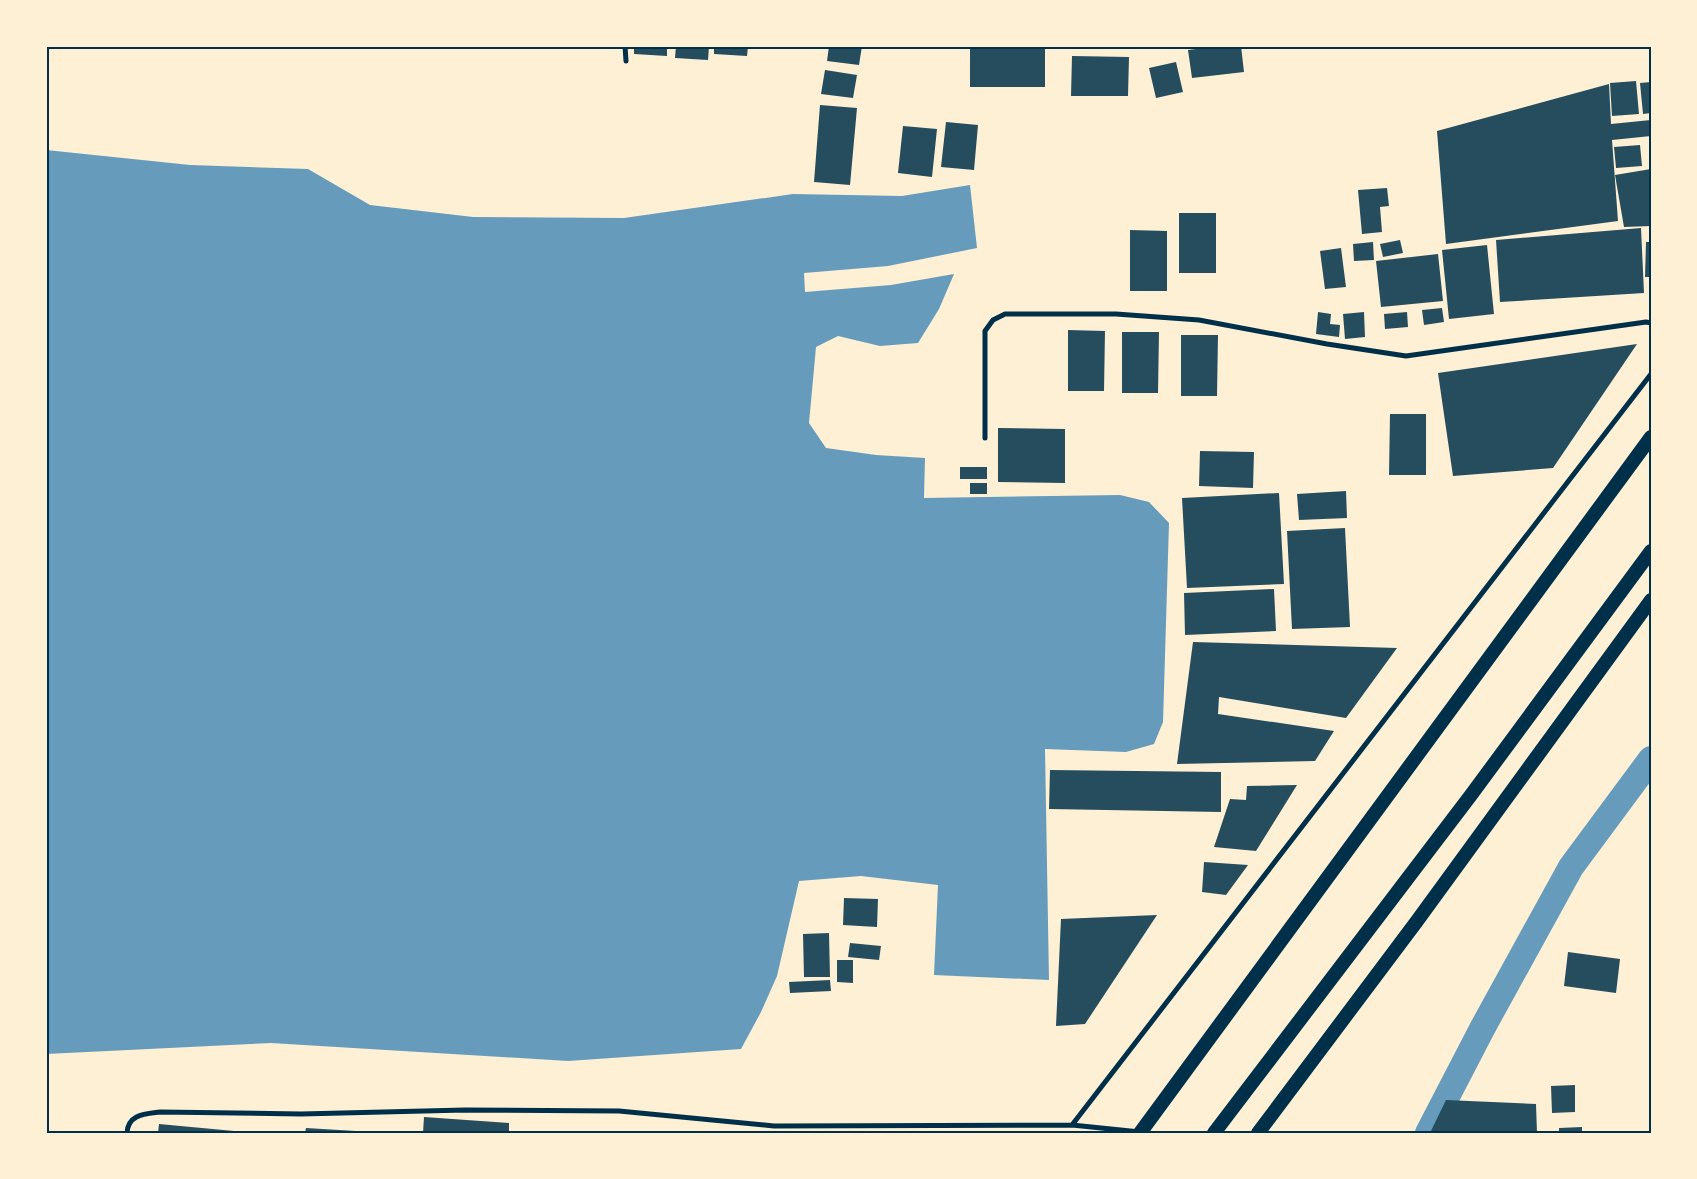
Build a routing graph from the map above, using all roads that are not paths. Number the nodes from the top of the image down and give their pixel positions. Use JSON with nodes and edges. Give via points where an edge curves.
{"nodes":[{"id":1,"x":625,"y":46,"type":"edge"},
{"id":2,"x":626,"y":61,"type":"dead end"},
{"id":3,"x":1651,"y":323,"type":"edge"},
{"id":4,"x":1651,"y":374,"type":"edge"},
{"id":5,"x":1651,"y":437,"type":"edge"},
{"id":6,"x":985,"y":438,"type":"dead end"},
{"id":7,"x":1651,"y":551,"type":"edge"},
{"id":8,"x":1651,"y":600,"type":"edge"},
{"id":9,"x":1072,"y":1125,"type":"junction"},
{"id":10,"x":1140,"y":1132,"type":"edge"},
{"id":11,"x":127,"y":1133,"type":"edge"},
{"id":12,"x":1214,"y":1133,"type":"edge"},
{"id":13,"x":1258,"y":1133,"type":"edge"}],
"edges":[{"from":1,"to":2,"type":"street"},
{"from":3,"to":6,"type":"street","via":[[1406,356],[1199,320],[1116,314],[1005,314],[993,320],[985,331]]},
{"from":4,"to":9,"type":"street"},
{"from":5,"to":10,"type":"highway"},
{"from":7,"to":12,"type":"highway","via":[[1471,795]]},
{"from":8,"to":13,"type":"highway"},
{"from":9,"to":10,"type":"street"},
{"from":9,"to":11,"type":"street","via":[[774,1126],[618,1111],[160,1112],[139,1115],[130,1121]]}]}
